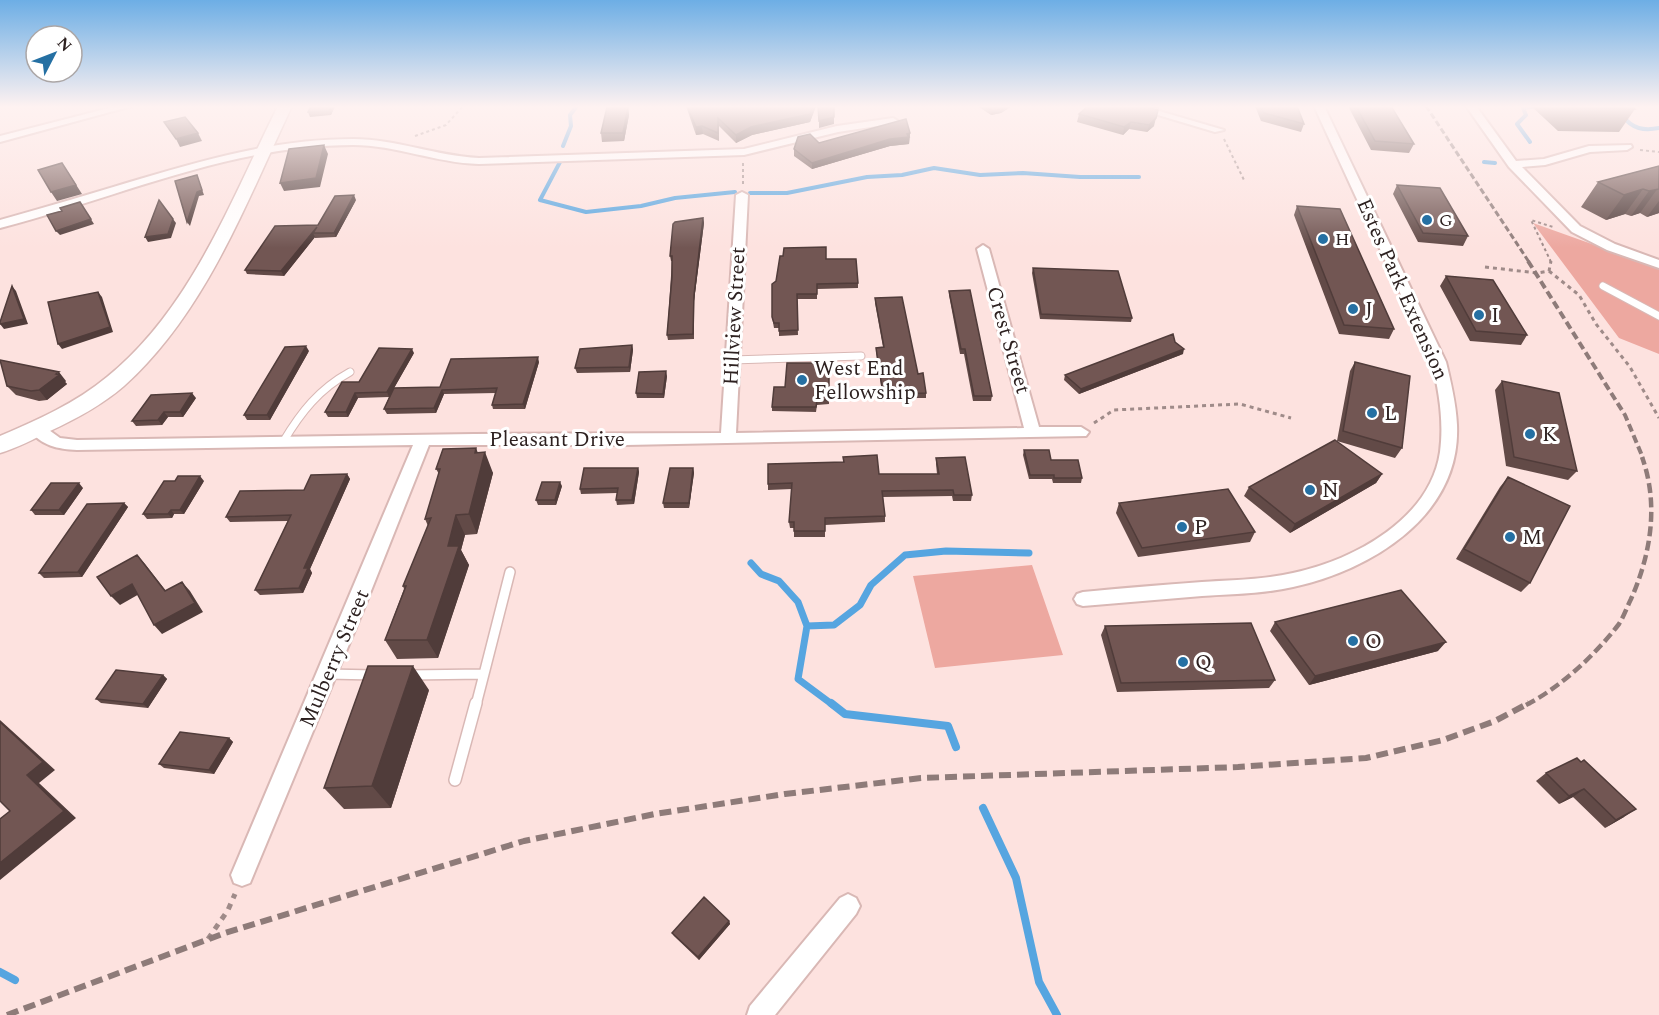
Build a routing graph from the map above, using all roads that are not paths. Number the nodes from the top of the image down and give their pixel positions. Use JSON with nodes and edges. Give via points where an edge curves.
{"nodes":[{"id":1,"x":244,"y":153,"type":"edge"},
{"id":2,"x":262,"y":153,"type":"edge"},
{"id":3,"x":419,"y":153,"type":"edge"},
{"id":4,"x":704,"y":153,"type":"edge"},
{"id":5,"x":1341,"y":153,"type":"edge"},
{"id":6,"x":1506,"y":153,"type":"edge"},
{"id":7,"x":1574,"y":153,"type":"edge"},
{"id":8,"x":1514,"y":165,"type":"junction"},
{"id":9,"x":742,"y":195,"type":"road end"},
{"id":10,"x":0,"y":224,"type":"edge"},
{"id":11,"x":983,"y":249,"type":"dead end"},
{"id":12,"x":1659,"y":264,"type":"edge"},
{"id":13,"x":1603,"y":286,"type":"dead end"},
{"id":14,"x":1659,"y":316,"type":"edge"},
{"id":15,"x":861,"y":356,"type":"dead end"},
{"id":16,"x":732,"y":360,"type":"junction"},
{"id":17,"x":350,"y":372,"type":"dead end"},
{"id":18,"x":37,"y":429,"type":"junction"},
{"id":19,"x":1032,"y":432,"type":"junction"},
{"id":20,"x":1082,"y":432,"type":"road end"},
{"id":21,"x":728,"y":437,"type":"junction"},
{"id":22,"x":423,"y":440,"type":"junction"},
{"id":23,"x":283,"y":442,"type":"junction"},
{"id":24,"x":0,"y":446,"type":"edge"},
{"id":25,"x":510,"y":572,"type":"dead end"},
{"id":26,"x":1083,"y":599,"type":"dead end"},
{"id":27,"x":327,"y":674,"type":"junction"},
{"id":28,"x":484,"y":674,"type":"junction"},
{"id":29,"x":385,"y":675,"type":"edge"},
{"id":30,"x":396,"y":675,"type":"edge"},
{"id":31,"x":455,"y":780,"type":"dead end"},
{"id":32,"x":242,"y":875,"type":"road end"},
{"id":33,"x":848,"y":906,"type":"dead end"},
{"id":34,"x":759,"y":1015,"type":"edge"}],
"edges":[{"from":1,"to":10,"type":"street"},
{"from":2,"to":18,"type":"main road","via":[[185,302],[156,340],[114,382]]},
{"from":3,"to":4,"type":"street","via":[[479,161]]},
{"from":5,"to":26,"type":"street","name":"Estes Park Extension","via":[[1439,362],[1447,390],[1451,417],[1449,446],[1432,496],[1416,519],[1392,538],[1325,571],[1284,582]]},
{"from":6,"to":8,"type":"street"},
{"from":7,"to":8,"type":"street"},
{"from":8,"to":12,"type":"street","via":[[1576,229]]},
{"from":9,"to":16,"type":"street","name":"Hillview Street"},
{"from":11,"to":19,"type":"street","name":"Crest Street"},
{"from":13,"to":14,"type":"lane"},
{"from":15,"to":16,"type":"lane"},
{"from":16,"to":21,"type":"street","name":"Hillview Street"},
{"from":17,"to":23,"type":"lane","via":[[326,384],[301,412]]},
{"from":18,"to":23,"type":"street","name":"Pleasant Drive","via":[[63,445]]},
{"from":18,"to":24,"type":"main road"},
{"from":19,"to":20,"type":"street","name":"Pleasant Drive"},
{"from":19,"to":21,"type":"street","name":"Pleasant Drive"},
{"from":21,"to":22,"type":"street","name":"Pleasant Drive"},
{"from":22,"to":23,"type":"street","name":"Pleasant Drive"},
{"from":22,"to":27,"type":"street","name":"Mulberry Street"},
{"from":25,"to":28,"type":"lane"},
{"from":27,"to":29,"type":"lane"},
{"from":27,"to":32,"type":"street","name":"Mulberry Street"},
{"from":28,"to":30,"type":"lane"},
{"from":28,"to":31,"type":"lane"},
{"from":33,"to":34,"type":"street"}]}
